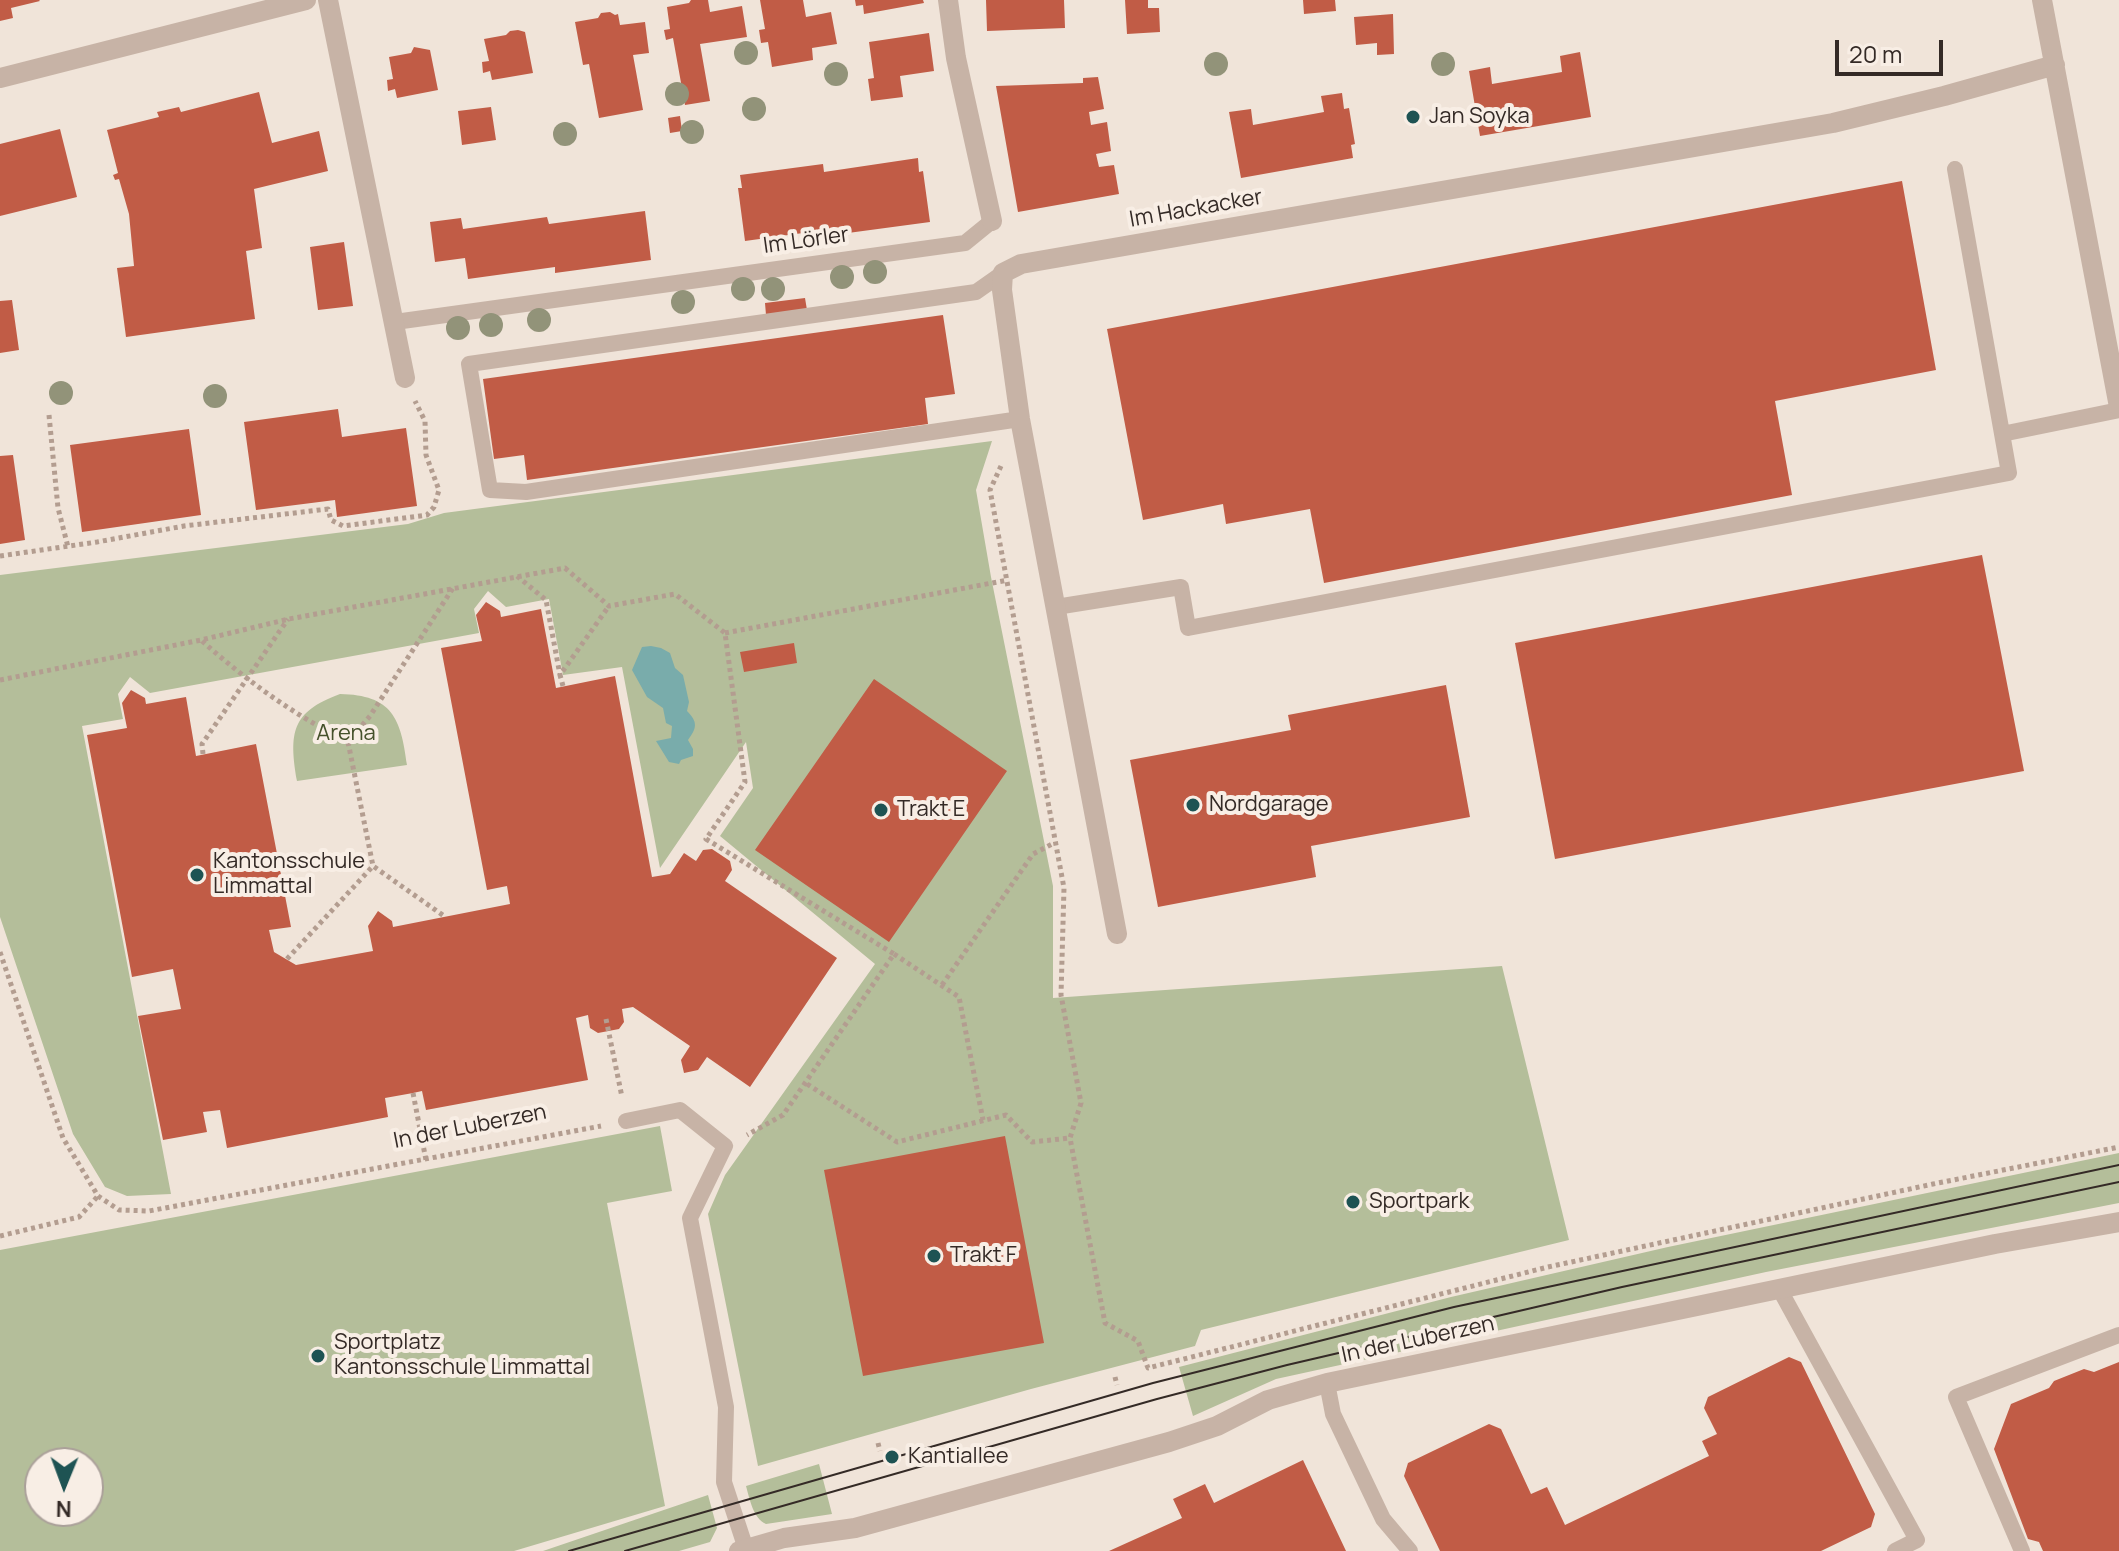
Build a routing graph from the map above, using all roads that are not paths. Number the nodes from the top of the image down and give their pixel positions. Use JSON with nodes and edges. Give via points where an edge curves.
{"nodes":[{"id":1,"x":306,"y":0,"type":"edge"},
{"id":2,"x":328,"y":0,"type":"edge"},
{"id":3,"x":948,"y":0,"type":"edge"},
{"id":4,"x":2042,"y":0,"type":"edge"},
{"id":5,"x":2055,"y":65,"type":"junction"},
{"id":6,"x":0,"y":78,"type":"edge"},
{"id":7,"x":1955,"y":169,"type":"dead end"},
{"id":8,"x":992,"y":221,"type":"joint"},
{"id":9,"x":1003,"y":273,"type":"junction"},
{"id":10,"x":395,"y":322,"type":"junction"},
{"id":11,"x":405,"y":378,"type":"road end"},
{"id":12,"x":2119,"y":408,"type":"edge"},
{"id":13,"x":1020,"y":419,"type":"junction"},
{"id":14,"x":2002,"y":434,"type":"junction"},
{"id":15,"x":1056,"y":607,"type":"junction"},
{"id":16,"x":1117,"y":934,"type":"dead end"},
{"id":17,"x":626,"y":1121,"type":"road end"},
{"id":18,"x":2119,"y":1222,"type":"edge"},
{"id":19,"x":1780,"y":1290,"type":"junction"},
{"id":20,"x":2119,"y":1335,"type":"edge"},
{"id":21,"x":1327,"y":1383,"type":"junction"},
{"id":22,"x":742,"y":1550,"type":"edge"},
{"id":23,"x":1410,"y":1551,"type":"edge"},
{"id":24,"x":1895,"y":1551,"type":"edge"},
{"id":25,"x":2022,"y":1551,"type":"edge"}],
"edges":[{"from":1,"to":6,"type":"street"},
{"from":2,"to":10,"type":"street"},
{"from":3,"to":8,"type":"street","name":"Im Lörler"},
{"from":4,"to":5,"type":"street"},
{"from":5,"to":9,"type":"street","name":"Im Hackacker","via":[[1833,123],[1021,264]]},
{"from":5,"to":12,"type":"street"},
{"from":7,"to":14,"type":"lane"},
{"from":8,"to":10,"type":"lane","name":"Im Lörler","via":[[965,243]]},
{"from":9,"to":13,"type":"street"},
{"from":9,"to":13,"type":"lane","via":[[976,292],[469,364],[490,490],[526,492]]},
{"from":10,"to":11,"type":"street"},
{"from":12,"to":14,"type":"lane"},
{"from":13,"to":15,"type":"street"},
{"from":14,"to":15,"type":"lane","via":[[2009,473],[1188,628],[1181,587]]},
{"from":15,"to":16,"type":"street"},
{"from":17,"to":22,"type":"lane","via":[[680,1110],[725,1146],[690,1218],[726,1407],[724,1482]]},
{"from":18,"to":19,"type":"street","name":"In der Luberzen"},
{"from":19,"to":21,"type":"street","name":"In der Luberzen"},
{"from":19,"to":24,"type":"lane","via":[[1917,1540]]},
{"from":20,"to":25,"type":"lane","via":[[1956,1397]]},
{"from":21,"to":22,"type":"street","name":"In der Luberzen","via":[[1268,1400],[1217,1426],[1169,1442],[855,1528]]},
{"from":21,"to":23,"type":"lane","via":[[1333,1414],[1383,1519]]}]}
